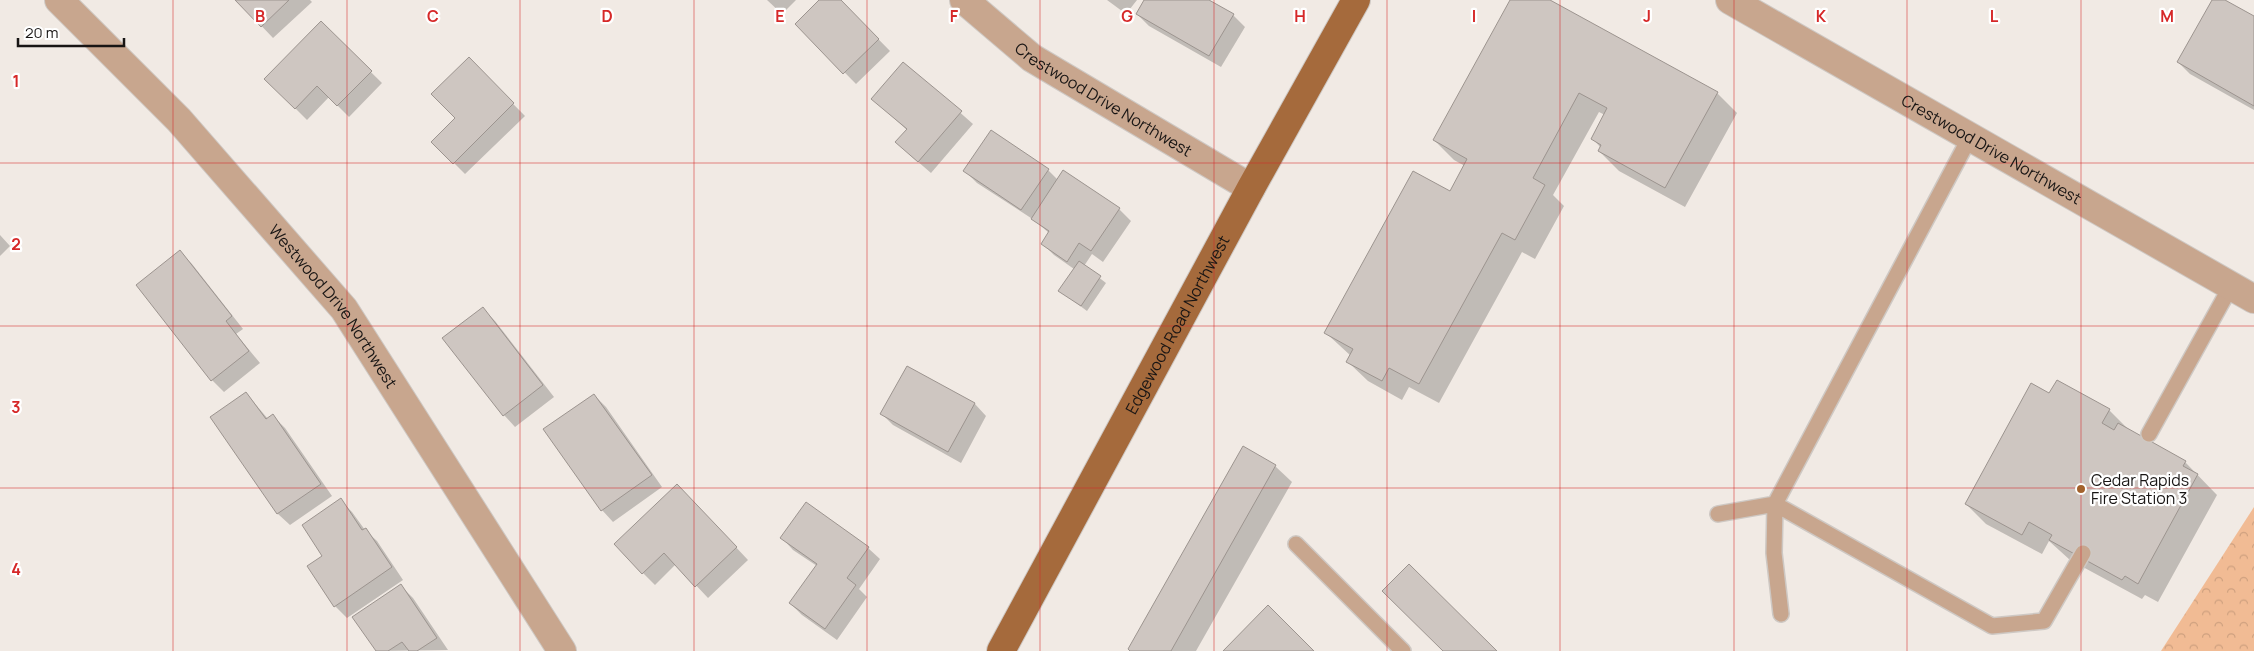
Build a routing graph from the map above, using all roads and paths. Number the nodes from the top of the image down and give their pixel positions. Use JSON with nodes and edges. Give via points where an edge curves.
{"nodes":[{"id":1,"x":58,"y":0,"type":"edge"},
{"id":2,"x":964,"y":0,"type":"edge"},
{"id":3,"x":1356,"y":0,"type":"edge"},
{"id":4,"x":1730,"y":0,"type":"edge"},
{"id":5,"x":1970,"y":137,"type":"junction"},
{"id":6,"x":1251,"y":188,"type":"junction"},
{"id":7,"x":2243,"y":293,"type":"edge"},
{"id":8,"x":2148,"y":434,"type":"dead end"},
{"id":9,"x":1775,"y":504,"type":"junction"},
{"id":10,"x":1718,"y":514,"type":"dead end"},
{"id":11,"x":1296,"y":544,"type":"dead end"},
{"id":12,"x":2083,"y":553,"type":"dead end"},
{"id":13,"x":1781,"y":614,"type":"dead end"},
{"id":14,"x":562,"y":651,"type":"edge"},
{"id":15,"x":1001,"y":651,"type":"edge"},
{"id":16,"x":1403,"y":651,"type":"edge"}],
"edges":[{"from":1,"to":14,"type":"street","name":"Westwood Drive Northwest","via":[[179,120],[344,309]]},
{"from":2,"to":6,"type":"street","name":"Crestwood Drive Northwest","via":[[1032,58]]},
{"from":3,"to":6,"type":"main road","name":"Edgewood Road Northwest"},
{"from":4,"to":5,"type":"street","name":"Crestwood Drive Northwest"},
{"from":5,"to":7,"type":"street","name":"Crestwood Drive Northwest"},
{"from":5,"to":9,"type":"lane"},
{"from":6,"to":15,"type":"main road","name":"Edgewood Road Northwest"},
{"from":7,"to":8,"type":"lane"},
{"from":9,"to":10,"type":"lane"},
{"from":9,"to":12,"type":"lane","via":[[1992,626],[2044,621]]},
{"from":9,"to":13,"type":"lane","via":[[1774,553]]},
{"from":11,"to":16,"type":"lane"}]}
